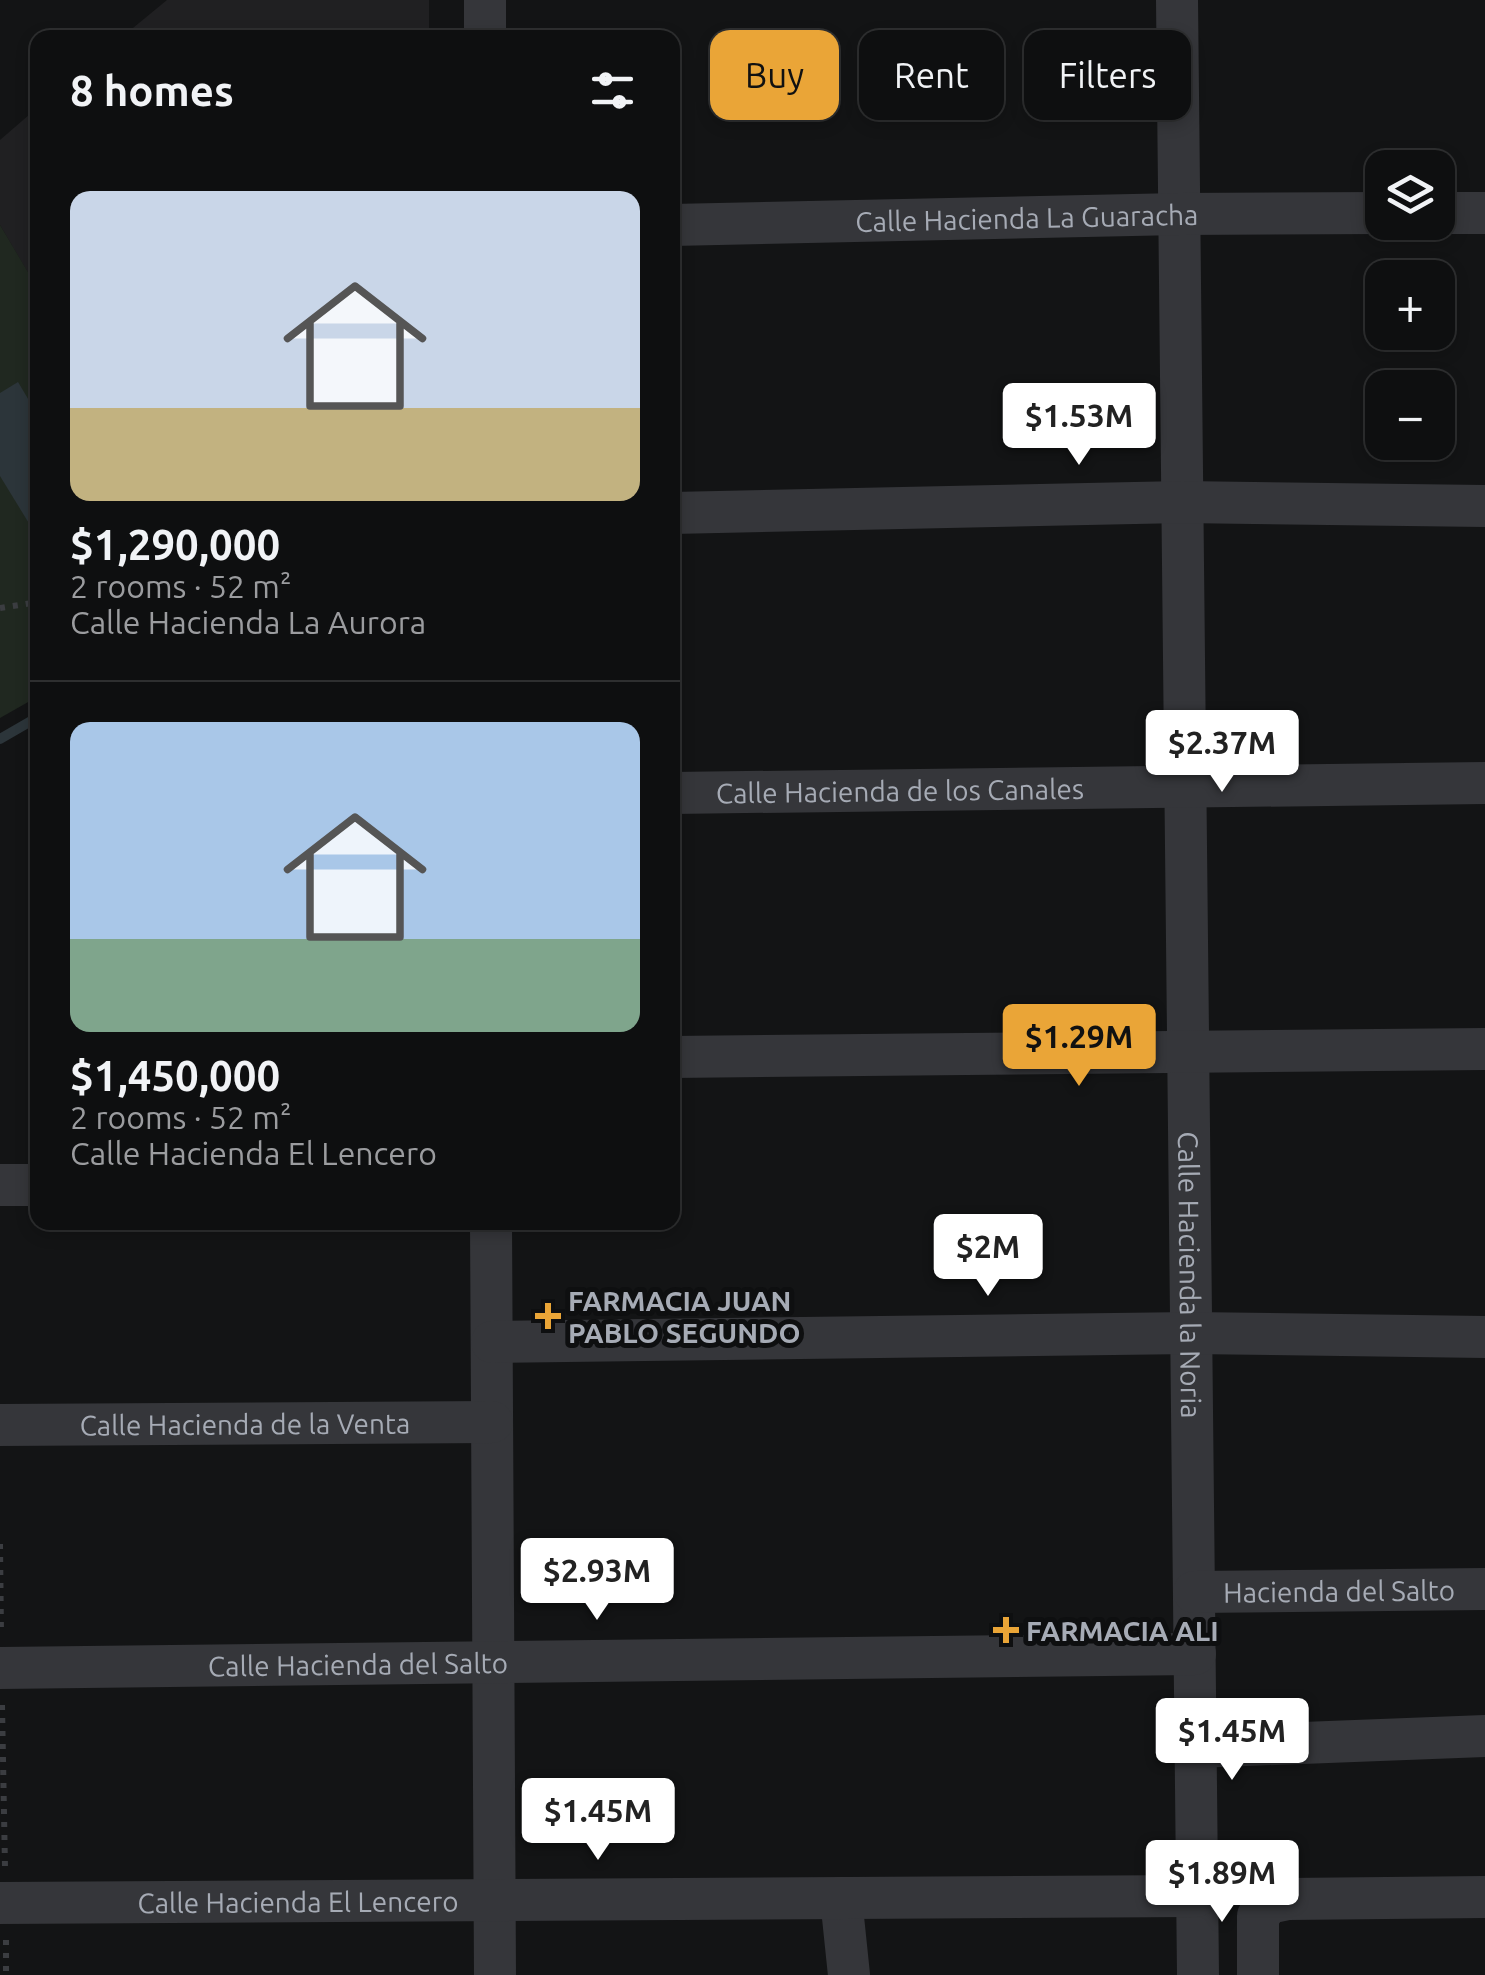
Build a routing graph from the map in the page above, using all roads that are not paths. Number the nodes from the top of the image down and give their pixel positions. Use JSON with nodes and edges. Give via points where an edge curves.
{"nodes":[{"id":1,"x":485,"y":0,"type":"edge"},
{"id":2,"x":1177,"y":0,"type":"edge"},
{"id":3,"x":485,"y":30,"type":"edge"},
{"id":4,"x":1365,"y":213,"type":"edge"},
{"id":5,"x":1455,"y":213,"type":"edge"},
{"id":6,"x":1485,"y":213,"type":"edge"},
{"id":7,"x":1179,"y":214,"type":"junction"},
{"id":8,"x":680,"y":225,"type":"edge"},
{"id":9,"x":1182,"y":502,"type":"junction"},
{"id":10,"x":1485,"y":506,"type":"edge"},
{"id":11,"x":680,"y":513,"type":"edge"},
{"id":12,"x":1485,"y":783,"type":"edge"},
{"id":13,"x":1186,"y":786,"type":"junction"},
{"id":14,"x":680,"y":793,"type":"edge"},
{"id":15,"x":1485,"y":1048,"type":"edge"},
{"id":16,"x":1188,"y":1051,"type":"junction"},
{"id":17,"x":680,"y":1057,"type":"edge"},
{"id":18,"x":0,"y":1185,"type":"edge"},
{"id":19,"x":30,"y":1185,"type":"edge"},
{"id":20,"x":491,"y":1230,"type":"edge"},
{"id":21,"x":1191,"y":1332,"type":"junction"},
{"id":22,"x":1485,"y":1337,"type":"edge"},
{"id":23,"x":492,"y":1342,"type":"junction"},
{"id":24,"x":492,"y":1422,"type":"junction"},
{"id":25,"x":0,"y":1426,"type":"edge"},
{"id":26,"x":1485,"y":1589,"type":"edge"},
{"id":27,"x":1194,"y":1592,"type":"junction"},
{"id":28,"x":1194,"y":1654,"type":"junction"},
{"id":29,"x":493,"y":1661,"type":"junction"},
{"id":30,"x":1,"y":1668,"type":"edge"},
{"id":31,"x":1485,"y":1736,"type":"edge"},
{"id":32,"x":1195,"y":1747,"type":"junction"},
{"id":33,"x":1197,"y":1896,"type":"junction"},
{"id":34,"x":1485,"y":1897,"type":"edge"},
{"id":35,"x":841,"y":1898,"type":"junction"},
{"id":36,"x":494,"y":1900,"type":"junction"},
{"id":37,"x":2,"y":1903,"type":"edge"},
{"id":38,"x":494,"y":1975,"type":"edge"},
{"id":39,"x":849,"y":1975,"type":"edge"},
{"id":40,"x":1198,"y":1975,"type":"edge"},
{"id":41,"x":1258,"y":1975,"type":"edge"}],
"edges":[{"from":1,"to":3,"type":"street"},
{"from":2,"to":7,"type":"street","name":"Calle Hacienda la Noria"},
{"from":4,"to":7,"type":"street","name":"Calle Hacienda La Guaracha"},
{"from":5,"to":6,"type":"street"},
{"from":7,"to":8,"type":"street","name":"Calle Hacienda La Guaracha"},
{"from":7,"to":9,"type":"street","name":"Calle Hacienda la Noria"},
{"from":9,"to":10,"type":"street"},
{"from":9,"to":11,"type":"street"},
{"from":9,"to":13,"type":"street","name":"Calle Hacienda la Noria"},
{"from":12,"to":13,"type":"street","name":"Calle Hacienda de los Canales"},
{"from":13,"to":14,"type":"street","name":"Calle Hacienda de los Canales"},
{"from":13,"to":16,"type":"street","name":"Calle Hacienda la Noria"},
{"from":15,"to":16,"type":"street"},
{"from":16,"to":17,"type":"street"},
{"from":16,"to":21,"type":"street","name":"Calle Hacienda la Noria"},
{"from":18,"to":19,"type":"street"},
{"from":20,"to":23,"type":"street"},
{"from":21,"to":22,"type":"street"},
{"from":21,"to":23,"type":"street"},
{"from":21,"to":27,"type":"street","name":"Calle Hacienda la Noria"},
{"from":23,"to":24,"type":"street"},
{"from":24,"to":25,"type":"street","name":"Calle Hacienda de la Venta"},
{"from":24,"to":29,"type":"street"},
{"from":26,"to":27,"type":"street","name":"Hacienda del Salto"},
{"from":27,"to":28,"type":"street","name":"Calle Hacienda la Noria"},
{"from":28,"to":29,"type":"street","name":"Calle Hacienda del Salto"},
{"from":28,"to":32,"type":"street","name":"Calle Hacienda la Noria"},
{"from":29,"to":30,"type":"street","name":"Calle Hacienda del Salto"},
{"from":29,"to":36,"type":"street"},
{"from":31,"to":32,"type":"street"},
{"from":32,"to":33,"type":"street","name":"Calle Hacienda la Noria"},
{"from":33,"to":35,"type":"street","name":"Calle Hacienda El Lencero"},
{"from":33,"to":40,"type":"street","name":"Calle Hacienda la Noria"},
{"from":34,"to":41,"type":"street","via":[[1268,1903],[1258,1916]]},
{"from":35,"to":36,"type":"street","name":"Calle Hacienda El Lencero"},
{"from":35,"to":39,"type":"street"},
{"from":36,"to":37,"type":"street","name":"Calle Hacienda El Lencero"},
{"from":36,"to":38,"type":"street"}]}
